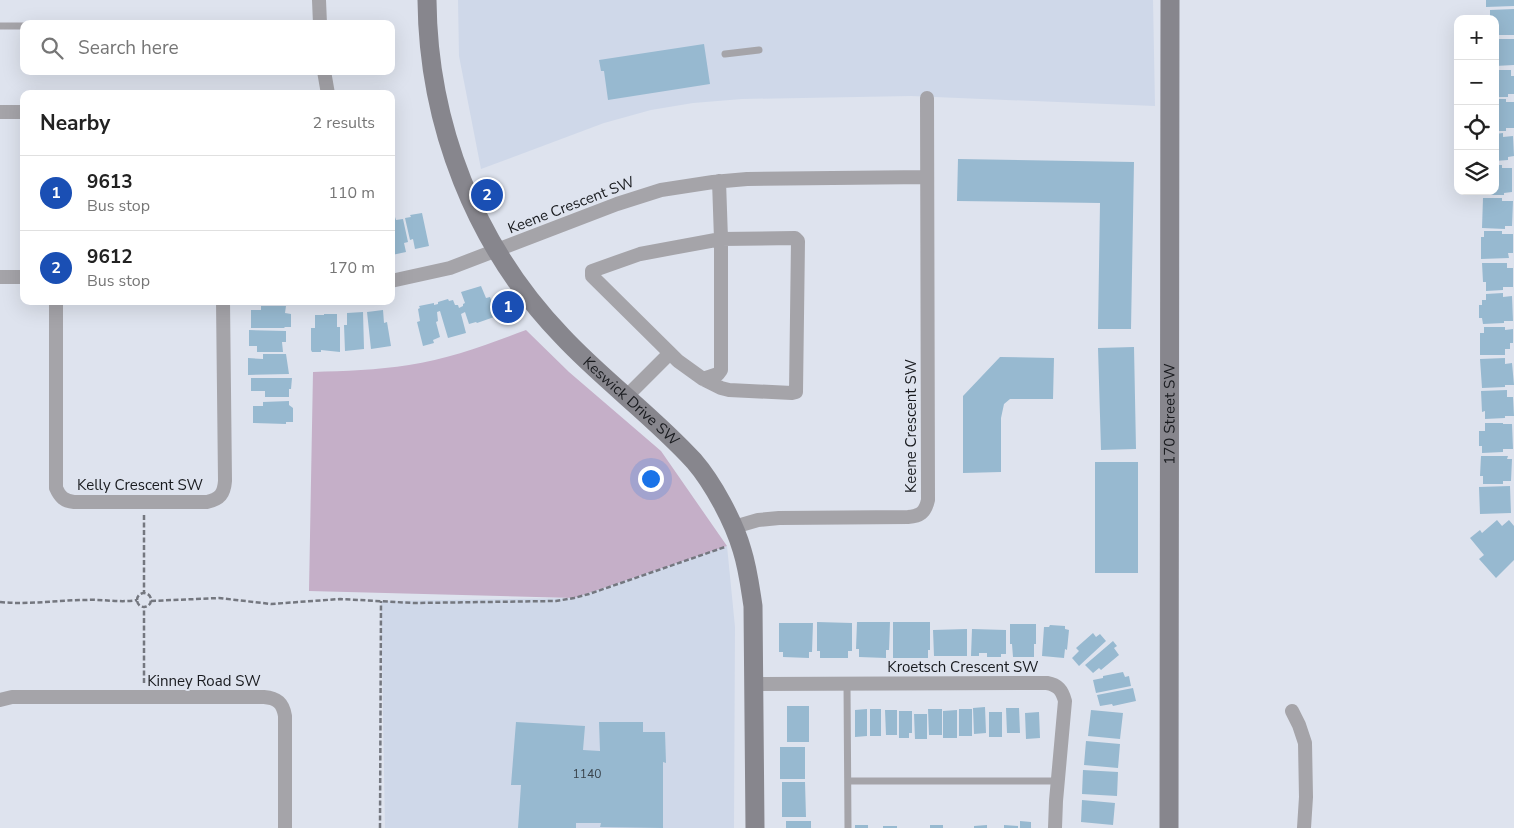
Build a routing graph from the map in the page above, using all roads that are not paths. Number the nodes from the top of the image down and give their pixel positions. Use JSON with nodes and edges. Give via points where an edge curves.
{"nodes":[{"id":1,"x":319,"y":0,"type":"edge"},
{"id":2,"x":427,"y":0,"type":"edge"},
{"id":3,"x":1170,"y":0,"type":"edge"},
{"id":4,"x":320,"y":20,"type":"edge"},
{"id":5,"x":0,"y":26,"type":"edge"},
{"id":6,"x":20,"y":26,"type":"edge"},
{"id":7,"x":759,"y":50,"type":"dead end"},
{"id":8,"x":725,"y":54,"type":"dead end"},
{"id":9,"x":325,"y":75,"type":"edge"},
{"id":10,"x":327,"y":90,"type":"edge"},
{"id":11,"x":928,"y":98,"type":"dead end"},
{"id":12,"x":0,"y":112,"type":"edge"},
{"id":13,"x":20,"y":112,"type":"edge"},
{"id":14,"x":927,"y":177,"type":"junction"},
{"id":15,"x":719,"y":181,"type":"junction"},
{"id":16,"x":721,"y":239,"type":"junction"},
{"id":17,"x":496,"y":250,"type":"junction"},
{"id":18,"x":0,"y":277,"type":"edge"},
{"id":19,"x":20,"y":277,"type":"edge"},
{"id":20,"x":395,"y":280,"type":"edge"},
{"id":21,"x":56,"y":305,"type":"edge"},
{"id":22,"x":223,"y":305,"type":"edge"},
{"id":23,"x":670,"y":353,"type":"junction"},
{"id":24,"x":703,"y":379,"type":"junction"},
{"id":25,"x":626,"y":396,"type":"junction"},
{"id":26,"x":737,"y":535,"type":"junction"},
{"id":27,"x":847,"y":683,"type":"junction"},
{"id":28,"x":754,"y":684,"type":"junction"},
{"id":29,"x":0,"y":700,"type":"edge"},
{"id":30,"x":1292,"y":711,"type":"dead end"},
{"id":31,"x":848,"y":780,"type":"junction"},
{"id":32,"x":1058,"y":781,"type":"junction"},
{"id":33,"x":286,"y":828,"type":"edge"},
{"id":34,"x":755,"y":828,"type":"edge"},
{"id":35,"x":848,"y":828,"type":"edge"},
{"id":36,"x":1055,"y":828,"type":"edge"},
{"id":37,"x":1169,"y":828,"type":"edge"},
{"id":38,"x":1304,"y":828,"type":"edge"}],
"edges":[{"from":1,"to":4,"type":"street"},
{"from":2,"to":17,"type":"street","name":"Keswick Drive SW","via":[[428,47],[440,112],[475,213]]},
{"from":3,"to":37,"type":"street","name":"170 Street SW"},
{"from":5,"to":6,"type":"lane"},
{"from":7,"to":8,"type":"lane"},
{"from":9,"to":10,"type":"street"},
{"from":11,"to":14,"type":"street","name":"Keene Crescent SW"},
{"from":12,"to":13,"type":"street"},
{"from":14,"to":15,"type":"street","name":"Keene Crescent SW"},
{"from":14,"to":26,"type":"street","name":"Keene Crescent SW","via":[[928,500],[925,511],[908,517],[770,518]]},
{"from":15,"to":16,"type":"street"},
{"from":15,"to":17,"type":"street","name":"Keene Crescent SW","via":[[641,196]]},
{"from":16,"to":23,"type":"street","via":[[640,254],[592,271],[592,276]]},
{"from":16,"to":24,"type":"street","via":[[720,370],[718,374]]},
{"from":16,"to":24,"type":"street","via":[[795,238],[798,241],[796,392],[729,390]]},
{"from":17,"to":20,"type":"street","name":"Keene Crescent SW","via":[[450,268]]},
{"from":17,"to":25,"type":"street","name":"Keswick Drive SW","via":[[561,336]]},
{"from":18,"to":19,"type":"street"},
{"from":21,"to":22,"type":"street","name":"Kelly Crescent SW","via":[[56,488],[62,499],[74,502],[207,502],[223,493]]},
{"from":23,"to":24,"type":"street"},
{"from":23,"to":25,"type":"street"},
{"from":25,"to":26,"type":"street","name":"Keswick Drive SW","via":[[695,462],[710,483]]},
{"from":26,"to":28,"type":"street","name":"Keswick Drive SW","via":[[748,574],[752,606]]},
{"from":27,"to":28,"type":"street","name":"Kroetsch Crescent SW"},
{"from":27,"to":31,"type":"lane"},
{"from":27,"to":32,"type":"street","name":"Kroetsch Crescent SW","via":[[1054,684],[1061,690],[1064,700]]},
{"from":28,"to":34,"type":"street","name":"Keswick Drive SW"},
{"from":29,"to":33,"type":"street","name":"Kinney Road SW","via":[[12,697],[275,699],[285,716]]},
{"from":30,"to":38,"type":"street","via":[[1305,743]]},
{"from":31,"to":32,"type":"lane"},
{"from":31,"to":35,"type":"lane"},
{"from":32,"to":36,"type":"street","name":"Kroetsch Crescent SW"}]}
